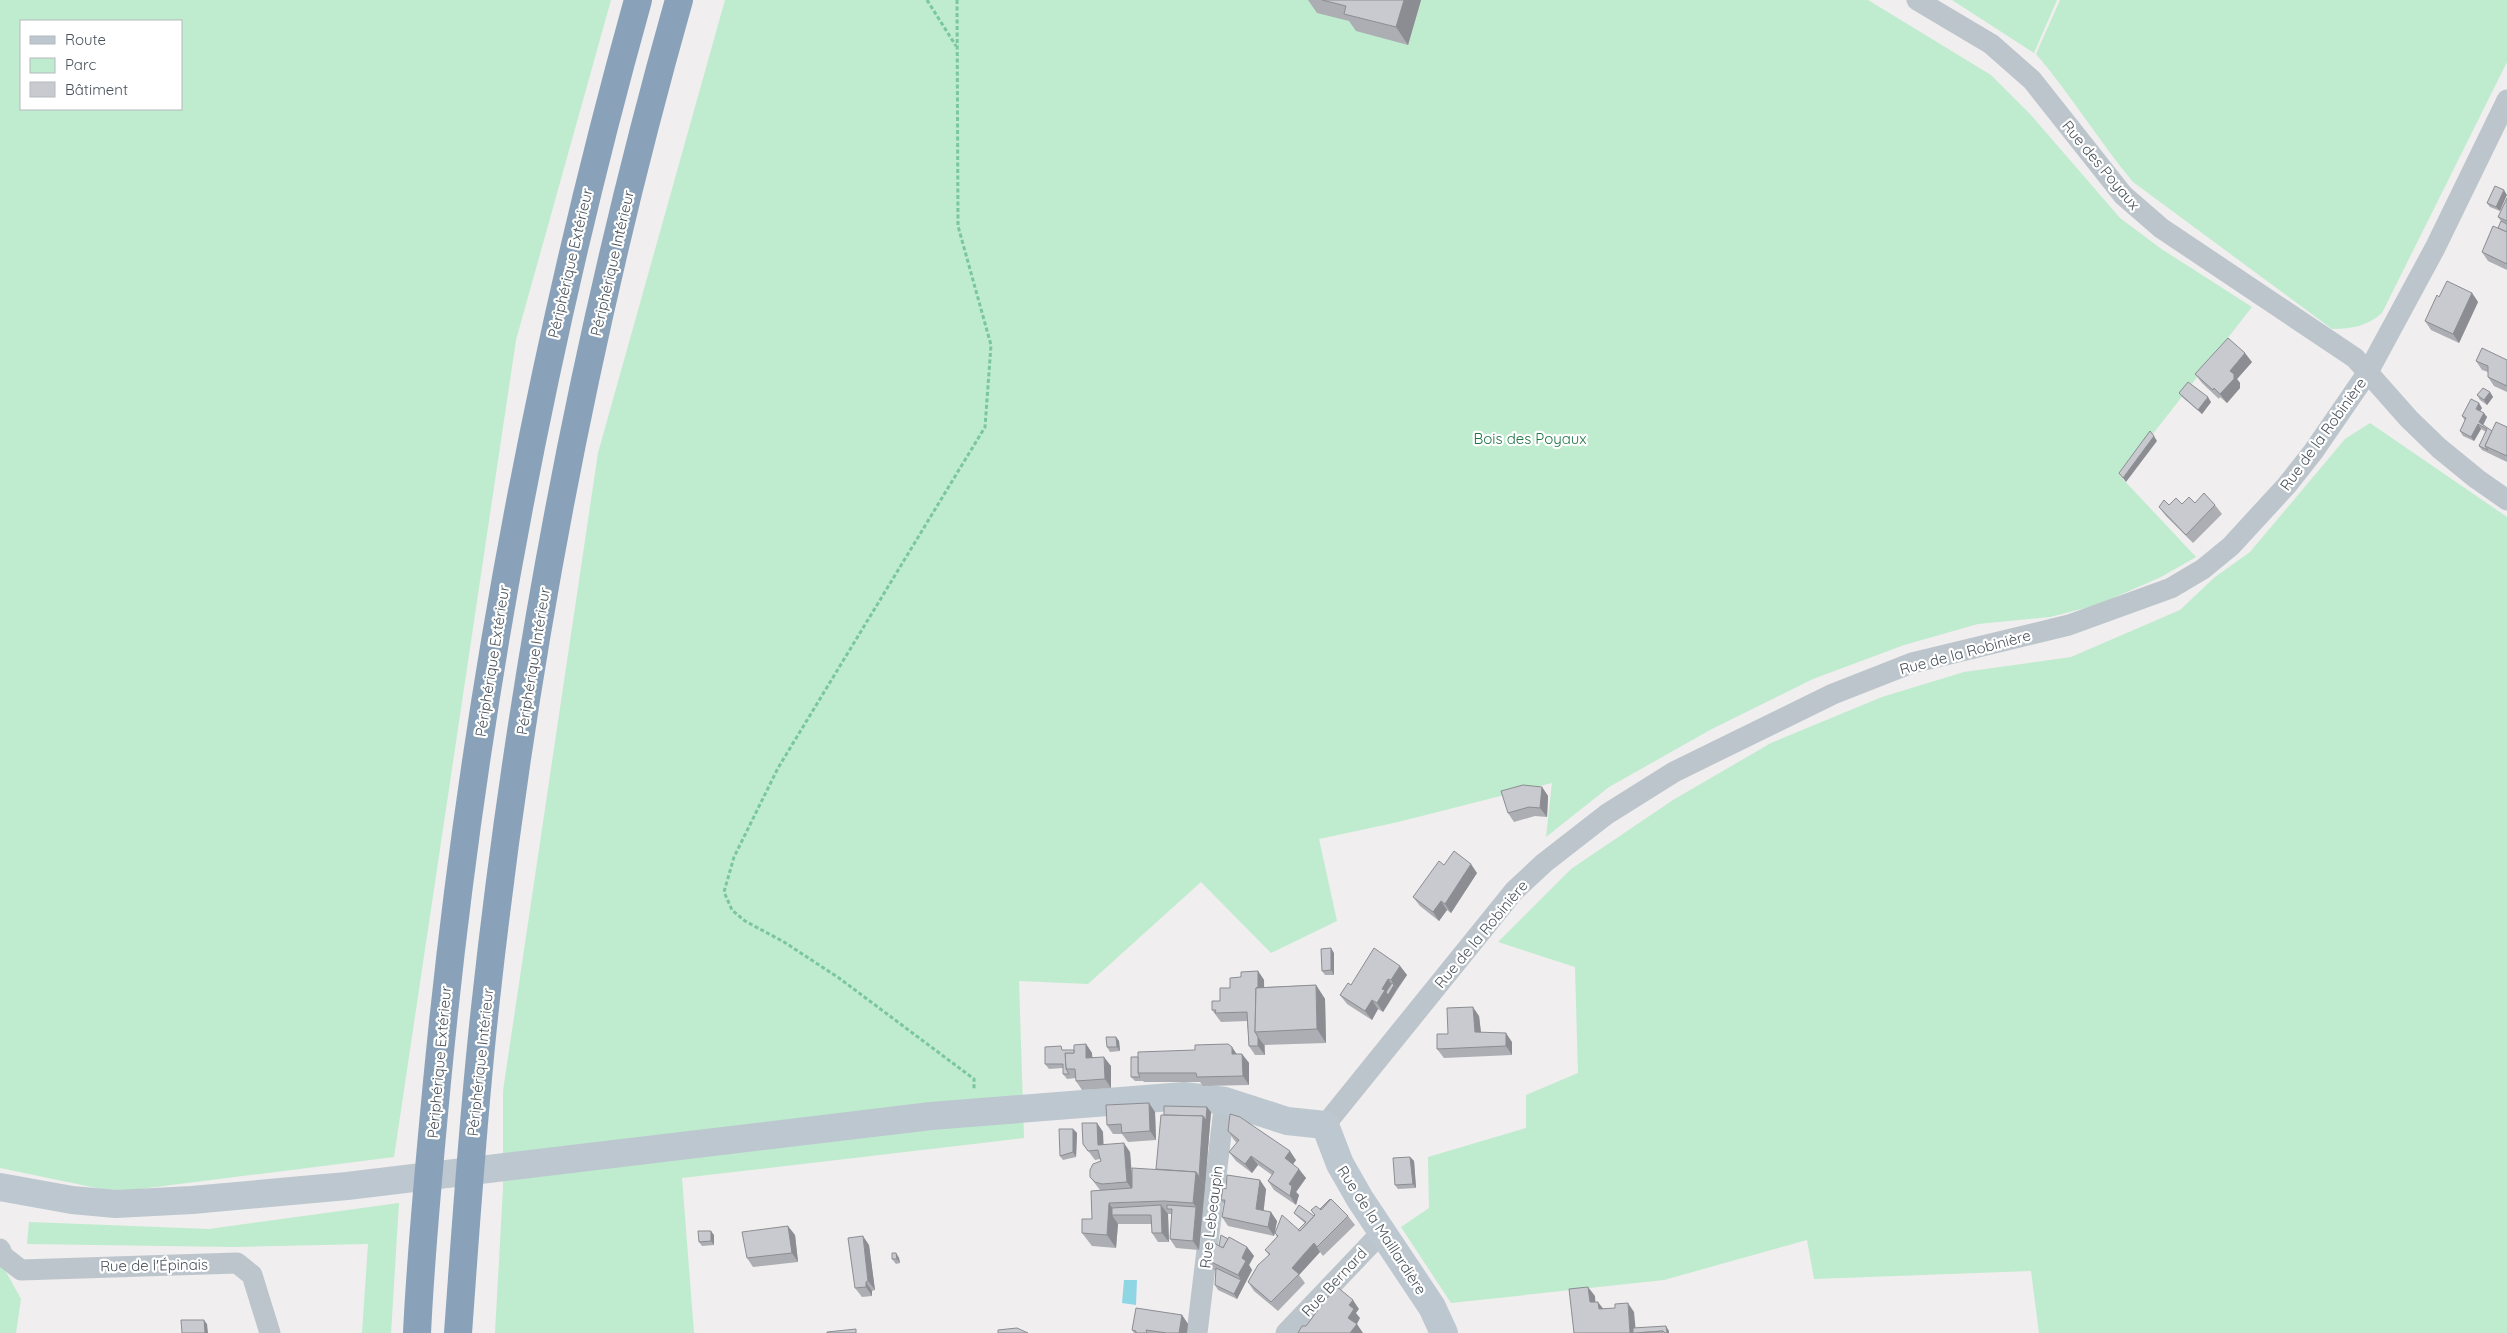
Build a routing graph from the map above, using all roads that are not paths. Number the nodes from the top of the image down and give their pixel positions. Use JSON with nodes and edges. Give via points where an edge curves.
{"nodes":[{"id":1,"x":638,"y":0,"type":"edge"},
{"id":2,"x":680,"y":0,"type":"edge"},
{"id":3,"x":1917,"y":0,"type":"edge"},
{"id":4,"x":2507,"y":100,"type":"edge"},
{"id":5,"x":2368,"y":372,"type":"junction"},
{"id":6,"x":2507,"y":500,"type":"edge"},
{"id":7,"x":1225,"y":1101,"type":"junction"},
{"id":8,"x":1325,"y":1125,"type":"junction"},
{"id":9,"x":0,"y":1187,"type":"edge"},
{"id":10,"x":1383,"y":1231,"type":"junction"},
{"id":11,"x":0,"y":1250,"type":"edge"},
{"id":12,"x":270,"y":1333,"type":"edge"},
{"id":13,"x":417,"y":1333,"type":"edge"},
{"id":14,"x":458,"y":1333,"type":"edge"},
{"id":15,"x":1198,"y":1333,"type":"edge"},
{"id":16,"x":1286,"y":1333,"type":"edge"},
{"id":17,"x":1444,"y":1333,"type":"edge"}],
"edges":[{"from":1,"to":13,"type":"highway","name":"Périphérique Extérieur","via":[[563,290],[535,421],[488,677],[451,936],[424,1216]]},
{"from":2,"to":14,"type":"highway","name":"Périphérique Intérieur","via":[[610,268],[555,530],[534,652],[487,990],[472,1134]]},
{"from":3,"to":5,"type":"street","name":"Rue des Poyaux","via":[[1991,44],[2032,80],[2112,181],[2161,228],[2355,358]]},
{"from":4,"to":5,"type":"street","name":"Rue de la Robinière","via":[[2435,248]]},
{"from":5,"to":6,"type":"street","name":"Rue des Poyaux","via":[[2439,448]]},
{"from":5,"to":8,"type":"street","name":"Rue de la Robinière","via":[[2313,452],[2254,523],[2203,569],[2179,584],[2069,625],[1912,663],[1833,694],[1674,772],[1607,814],[1514,891]]},
{"from":7,"to":8,"type":"street","via":[[1287,1121]]},
{"from":7,"to":9,"type":"street","via":[[1184,1096],[972,1112],[347,1186],[192,1200],[116,1204]]},
{"from":7,"to":15,"type":"street","name":"Rue Lebeaupin"},
{"from":8,"to":10,"type":"street","name":"Rue de la Maillardière","via":[[1340,1164]]},
{"from":10,"to":16,"type":"street","name":"Rue Bernard"},
{"from":10,"to":17,"type":"street","name":"Rue de la Maillardière","via":[[1432,1307]]},
{"from":11,"to":12,"type":"street","name":"Rue de l'Épinais","via":[[21,1270],[237,1263],[252,1275]]}]}
